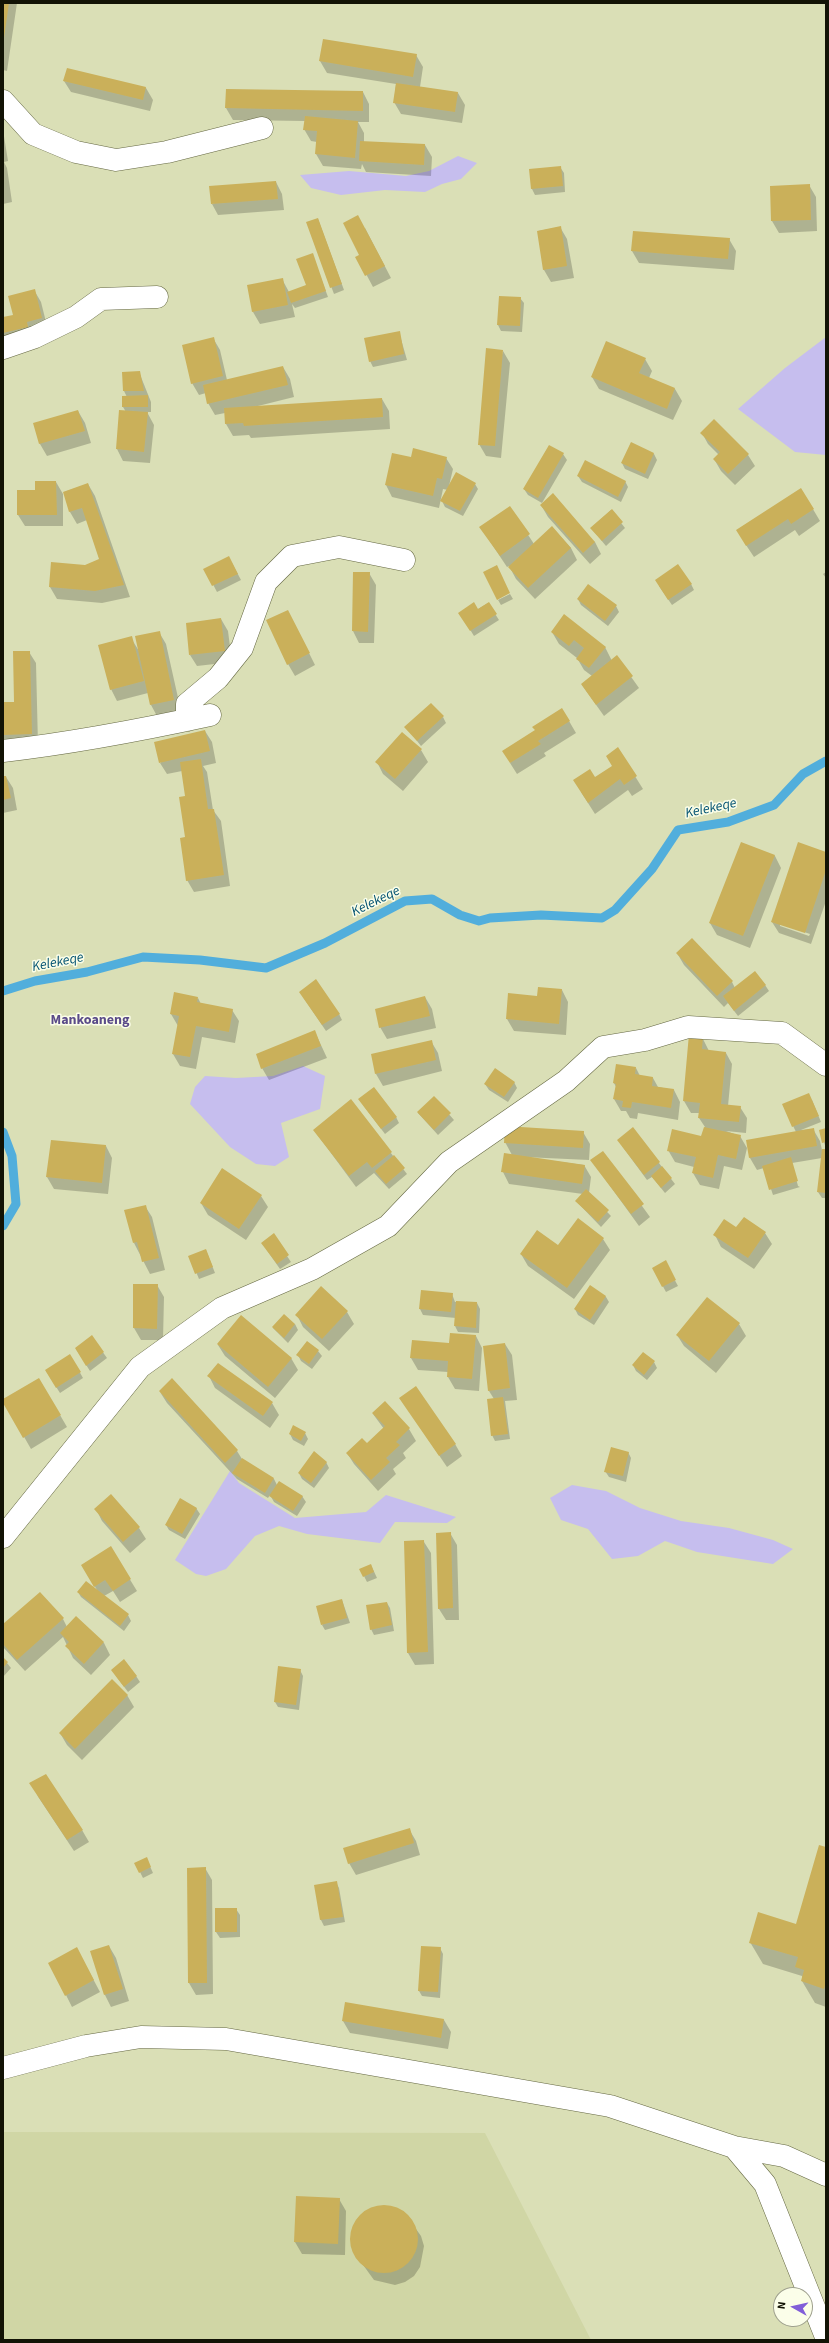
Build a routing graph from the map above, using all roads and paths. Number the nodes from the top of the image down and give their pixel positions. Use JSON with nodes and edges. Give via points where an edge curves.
{"nodes":[{"id":1,"x":3,"y":101,"type":"edge"},
{"id":2,"x":262,"y":128,"type":"dead end"},
{"id":3,"x":157,"y":296,"type":"dead end"},
{"id":4,"x":3,"y":348,"type":"edge"},
{"id":5,"x":404,"y":560,"type":"dead end"},
{"id":6,"x":210,"y":715,"type":"dead end"},
{"id":7,"x":187,"y":720,"type":"junction"},
{"id":8,"x":3,"y":751,"type":"edge"},
{"id":9,"x":826,"y":1065,"type":"edge"},
{"id":10,"x":3,"y":1537,"type":"edge"},
{"id":11,"x":3,"y":2068,"type":"edge"},
{"id":12,"x":734,"y":2147,"type":"junction"},
{"id":13,"x":826,"y":2175,"type":"edge"},
{"id":14,"x":826,"y":2338,"type":"edge"}],
"edges":[{"from":1,"to":2,"type":"street","via":[[33,134],[76,152],[116,160],[167,152]]},
{"from":3,"to":4,"type":"street","via":[[101,299],[76,317],[35,337]]},
{"from":5,"to":7,"type":"street","via":[[339,547],[292,556],[266,582],[242,648],[218,678],[187,704]]},
{"from":6,"to":7,"type":"street"},
{"from":7,"to":8,"type":"street","via":[[71,742]]},
{"from":9,"to":10,"type":"street","via":[[782,1034],[688,1026],[645,1040],[603,1047],[566,1081],[449,1162],[388,1226],[312,1269],[222,1308],[140,1367]]},
{"from":11,"to":12,"type":"street","via":[[86,2046],[142,2037],[226,2039],[610,2106]]},
{"from":12,"to":13,"type":"street","via":[[784,2156]]},
{"from":12,"to":14,"type":"street","via":[[765,2184]]}]}
